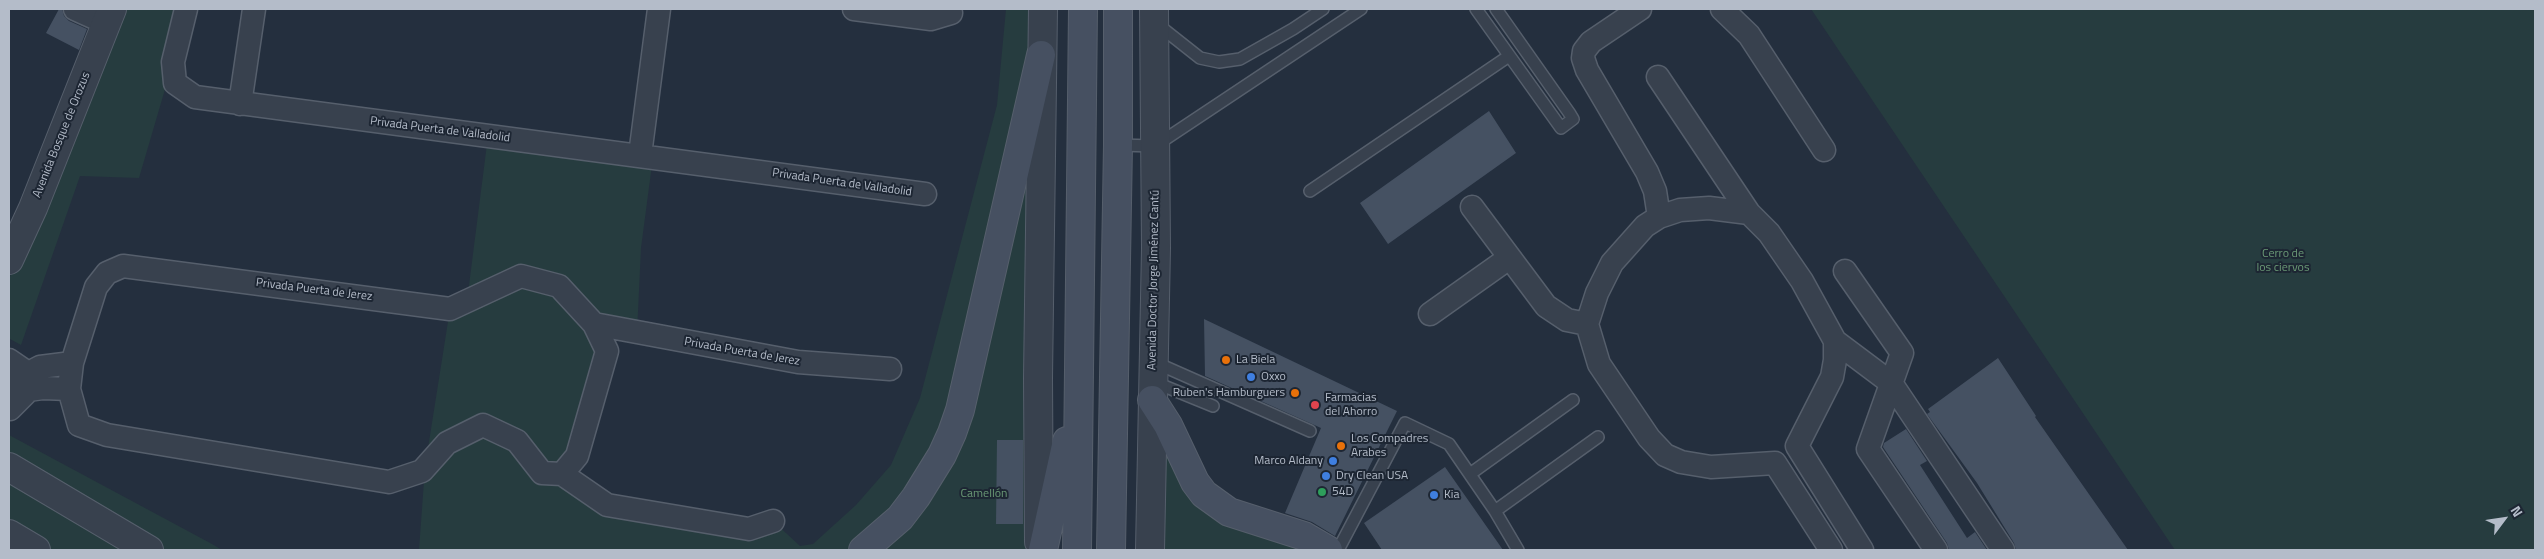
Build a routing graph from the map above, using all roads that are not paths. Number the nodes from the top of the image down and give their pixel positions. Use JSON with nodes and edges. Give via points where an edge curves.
{"nodes":[{"id":1,"x":75,"y":9,"type":"edge"},
{"id":2,"x":186,"y":9,"type":"edge"},
{"id":3,"x":254,"y":9,"type":"edge"},
{"id":4,"x":659,"y":9,"type":"edge"},
{"id":5,"x":854,"y":9,"type":"edge"},
{"id":6,"x":1043,"y":9,"type":"edge"},
{"id":7,"x":1083,"y":9,"type":"edge"},
{"id":8,"x":1118,"y":9,"type":"edge"},
{"id":9,"x":1323,"y":9,"type":"edge"},
{"id":10,"x":1361,"y":9,"type":"edge"},
{"id":11,"x":1476,"y":9,"type":"edge"},
{"id":12,"x":1496,"y":9,"type":"edge"},
{"id":13,"x":1640,"y":9,"type":"edge"},
{"id":14,"x":1722,"y":9,"type":"edge"},
{"id":15,"x":951,"y":13,"type":"dead end"},
{"id":16,"x":1154,"y":15,"type":"edge"},
{"id":17,"x":109,"y":16,"type":"edge"},
{"id":18,"x":1042,"y":55,"type":"junction"},
{"id":19,"x":1509,"y":56,"type":"junction"},
{"id":20,"x":1658,"y":77,"type":"dead end"},
{"id":21,"x":240,"y":104,"type":"junction"},
{"id":22,"x":1118,"y":145,"type":"junction"},
{"id":23,"x":1155,"y":146,"type":"junction"},
{"id":24,"x":1824,"y":150,"type":"dead end"},
{"id":25,"x":640,"y":155,"type":"junction"},
{"id":26,"x":1310,"y":191,"type":"dead end"},
{"id":27,"x":925,"y":194,"type":"dead end"},
{"id":28,"x":1472,"y":207,"type":"dead end"},
{"id":29,"x":1749,"y":213,"type":"junction"},
{"id":30,"x":1659,"y":217,"type":"junction"},
{"id":31,"x":1509,"y":258,"type":"junction"},
{"id":32,"x":9,"y":260,"type":"edge"},
{"id":33,"x":1845,"y":271,"type":"dead end"},
{"id":34,"x":1430,"y":314,"type":"dead end"},
{"id":35,"x":594,"y":324,"type":"junction"},
{"id":36,"x":1587,"y":324,"type":"junction"},
{"id":37,"x":1835,"y":341,"type":"junction"},
{"id":38,"x":9,"y":360,"type":"edge"},
{"id":39,"x":72,"y":363,"type":"junction"},
{"id":40,"x":890,"y":370,"type":"dead end"},
{"id":41,"x":1153,"y":381,"type":"junction"},
{"id":42,"x":28,"y":382,"type":"junction"},
{"id":43,"x":1079,"y":383,"type":"junction"},
{"id":44,"x":1890,"y":383,"type":"junction"},
{"id":45,"x":69,"y":389,"type":"junction"},
{"id":46,"x":9,"y":398,"type":"edge"},
{"id":47,"x":1573,"y":400,"type":"dead end"},
{"id":48,"x":1213,"y":406,"type":"dead end"},
{"id":49,"x":9,"y":410,"type":"edge"},
{"id":50,"x":1310,"y":430,"type":"dead end"},
{"id":51,"x":1598,"y":437,"type":"dead end"},
{"id":52,"x":9,"y":468,"type":"edge"},
{"id":53,"x":1810,"y":468,"type":"junction"},
{"id":54,"x":562,"y":474,"type":"junction"},
{"id":55,"x":1470,"y":474,"type":"junction"},
{"id":56,"x":1788,"y":483,"type":"junction"},
{"id":57,"x":1495,"y":511,"type":"junction"},
{"id":58,"x":773,"y":521,"type":"dead end"},
{"id":59,"x":9,"y":534,"type":"edge"},
{"id":60,"x":36,"y":550,"type":"edge"},
{"id":61,"x":149,"y":550,"type":"edge"},
{"id":62,"x":863,"y":550,"type":"edge"},
{"id":63,"x":1039,"y":550,"type":"edge"},
{"id":64,"x":1043,"y":550,"type":"edge"},
{"id":65,"x":1077,"y":550,"type":"edge"},
{"id":66,"x":1111,"y":550,"type":"edge"},
{"id":67,"x":1150,"y":550,"type":"edge"},
{"id":68,"x":1328,"y":550,"type":"edge"},
{"id":69,"x":1338,"y":550,"type":"edge"},
{"id":70,"x":1518,"y":550,"type":"edge"},
{"id":71,"x":1831,"y":550,"type":"edge"},
{"id":72,"x":1862,"y":550,"type":"edge"},
{"id":73,"x":1936,"y":550,"type":"edge"},
{"id":74,"x":2003,"y":550,"type":"edge"}],
"edges":[{"from":1,"to":17,"type":"street"},
{"from":2,"to":21,"type":"street","name":"Privada Puerta de Valladolid","via":[[173,62],[175,83],[196,97]]},
{"from":3,"to":21,"type":"street"},
{"from":4,"to":25,"type":"street"},
{"from":5,"to":15,"type":"street","via":[[931,19]]},
{"from":6,"to":18,"type":"street"},
{"from":7,"to":43,"type":"main road"},
{"from":8,"to":22,"type":"main road"},
{"from":9,"to":16,"type":"lane","via":[[1240,59],[1219,62],[1200,58]]},
{"from":10,"to":23,"type":"lane"},
{"from":11,"to":19,"type":"lane"},
{"from":12,"to":19,"type":"lane","via":[[1573,119],[1561,128]]},
{"from":13,"to":30,"type":"street","via":[[1591,42],[1583,58],[1648,172]]},
{"from":14,"to":24,"type":"street","via":[[1749,35]]},
{"from":16,"to":23,"type":"street","name":"Avenida Doctor Jorge Jiménez Cantú"},
{"from":17,"to":32,"type":"street","name":"Avenida Bosque de Orozus"},
{"from":18,"to":62,"type":"main road","via":[[952,433],[916,497],[887,531]]},
{"from":18,"to":63,"type":"street"},
{"from":19,"to":26,"type":"lane"},
{"from":20,"to":29,"type":"street"},
{"from":21,"to":25,"type":"street","name":"Privada Puerta de Valladolid"},
{"from":22,"to":23,"type":"lane"},
{"from":22,"to":66,"type":"main road"},
{"from":23,"to":41,"type":"street","name":"Avenida Doctor Jorge Jiménez Cantú"},
{"from":25,"to":27,"type":"street","name":"Privada Puerta de Valladolid"},
{"from":28,"to":31,"type":"street"},
{"from":29,"to":30,"type":"street","via":[[1709,208],[1680,210]]},
{"from":29,"to":37,"type":"street","via":[[1769,232],[1802,281]]},
{"from":30,"to":36,"type":"street","via":[[1634,237],[1612,262]]},
{"from":31,"to":34,"type":"street"},
{"from":31,"to":36,"type":"street","via":[[1546,306],[1567,320]]},
{"from":33,"to":44,"type":"street","via":[[1902,352]]},
{"from":35,"to":39,"type":"street","name":"Privada Puerta de Jerez","via":[[558,286],[521,276],[450,309],[124,266],[107,273],[96,287]]},
{"from":35,"to":40,"type":"street","name":"Privada Puerta de Jerez","via":[[798,362]]},
{"from":35,"to":54,"type":"street","name":"Privada Puerta de Jerez","via":[[607,351],[577,456]]},
{"from":36,"to":56,"type":"street","via":[[1599,364],[1649,438],[1665,455],[1681,462],[1711,466],[1775,463]]},
{"from":37,"to":44,"type":"street"},
{"from":37,"to":53,"type":"street","via":[[1832,377],[1797,446]]},
{"from":38,"to":42,"type":"street"},
{"from":39,"to":42,"type":"street","via":[[40,367]]},
{"from":39,"to":45,"type":"street","name":"Privada Puerta de Jerez"},
{"from":41,"to":48,"type":"lane"},
{"from":41,"to":50,"type":"lane"},
{"from":41,"to":67,"type":"street","name":"Avenida Doctor Jorge Jiménez Cantú"},
{"from":41,"to":68,"type":"main road","via":[[1168,425],[1204,494],[1229,512],[1304,536]]},
{"from":42,"to":45,"type":"street"},
{"from":42,"to":46,"type":"street","via":[[21,377]]},
{"from":42,"to":49,"type":"street"},
{"from":43,"to":64,"type":"main road"},
{"from":43,"to":65,"type":"main road"},
{"from":44,"to":73,"type":"street","via":[[1868,450]]},
{"from":44,"to":74,"type":"street"},
{"from":45,"to":54,"type":"street","name":"Privada Puerta de Jerez","via":[[79,424],[107,435],[389,482],[422,471],[447,443],[483,425],[517,440],[542,473]]},
{"from":47,"to":55,"type":"lane"},
{"from":51,"to":57,"type":"lane"},
{"from":52,"to":61,"type":"street"},
{"from":53,"to":56,"type":"street"},
{"from":53,"to":72,"type":"street"},
{"from":54,"to":58,"type":"street","name":"Privada Puerta de Jerez","via":[[607,505],[749,529]]},
{"from":55,"to":57,"type":"lane"},
{"from":55,"to":69,"type":"lane","via":[[1449,444],[1404,423]]},
{"from":56,"to":71,"type":"street"},
{"from":57,"to":70,"type":"lane"},
{"from":59,"to":60,"type":"street"}]}
